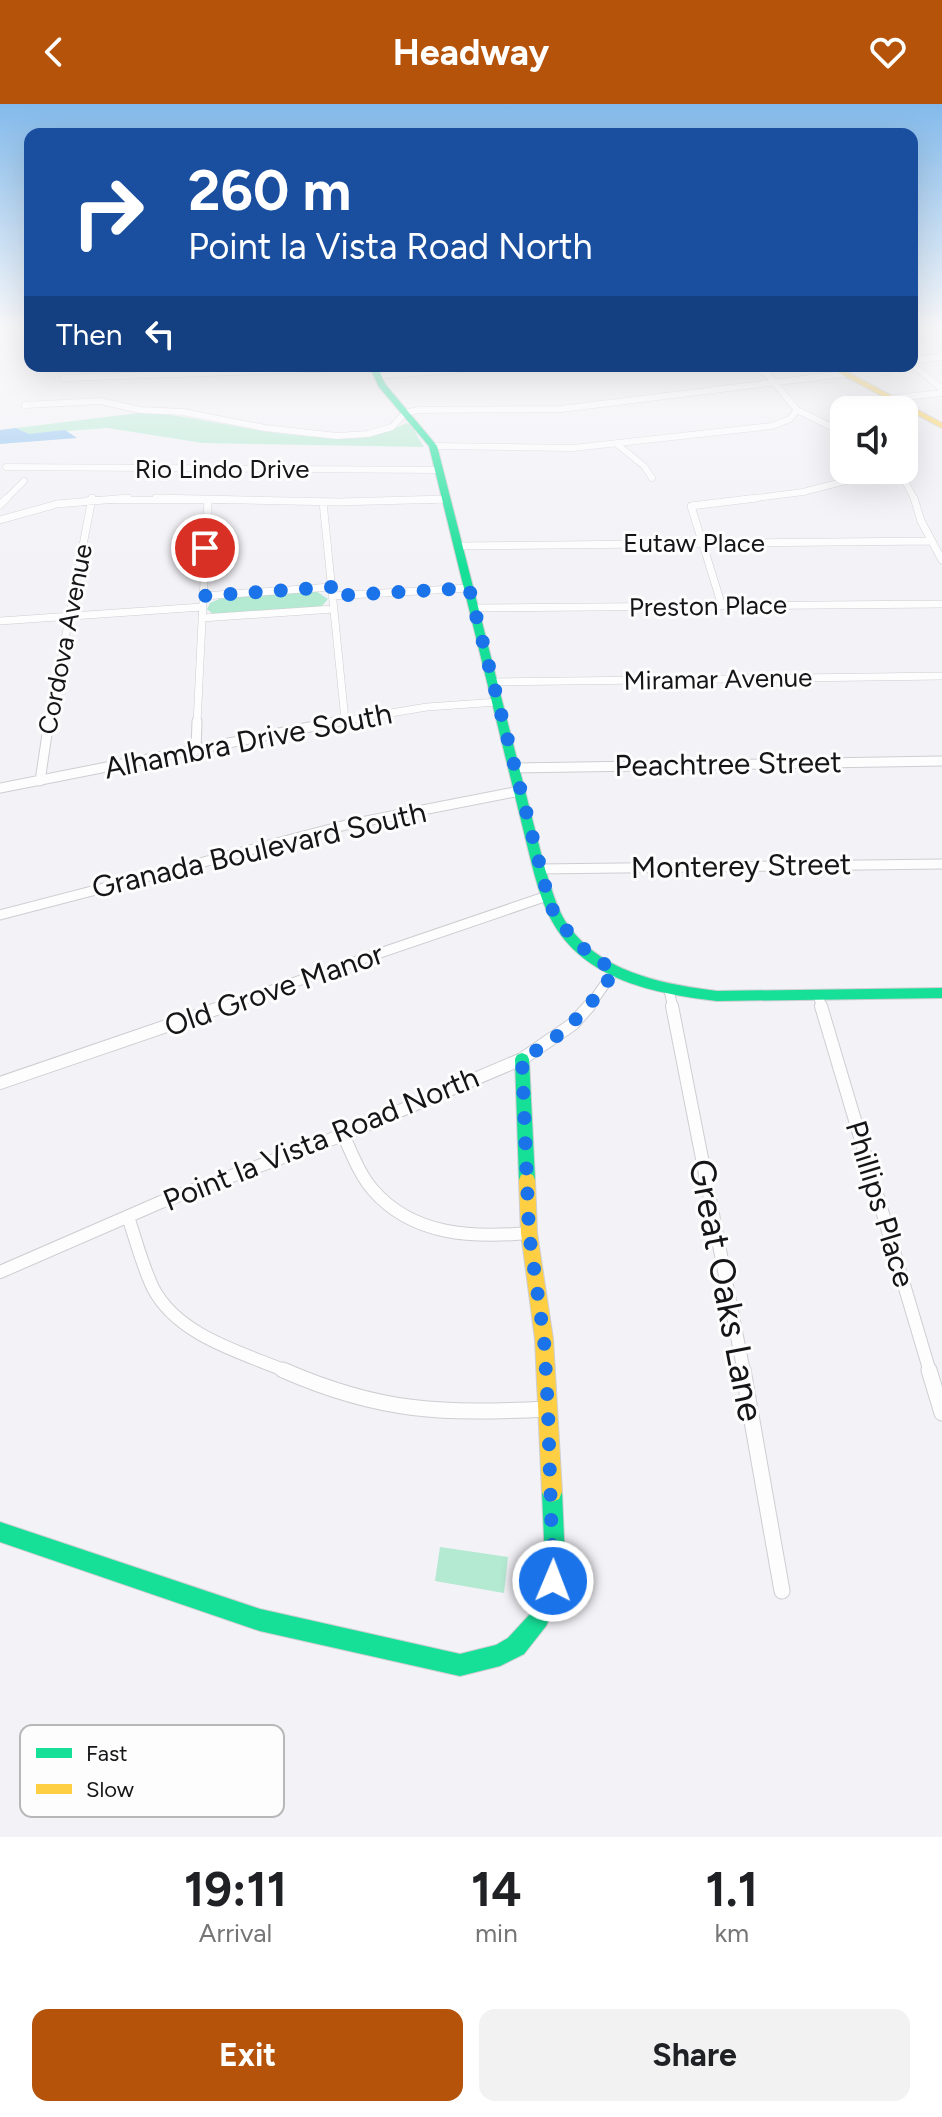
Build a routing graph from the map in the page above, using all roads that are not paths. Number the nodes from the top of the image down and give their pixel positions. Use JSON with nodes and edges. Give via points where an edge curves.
{"nodes":[{"id":1,"x":25,"y":405,"type":"dead end"},
{"id":2,"x":29,"y":405,"type":"edge"},
{"id":3,"x":121,"y":405,"type":"edge"},
{"id":4,"x":399,"y":405,"type":"edge"},
{"id":5,"x":597,"y":405,"type":"edge"},
{"id":6,"x":793,"y":405,"type":"edge"},
{"id":7,"x":797,"y":410,"type":"junction"},
{"id":8,"x":405,"y":413,"type":"junction"},
{"id":9,"x":918,"y":416,"type":"edge"},
{"id":10,"x":918,"y":422,"type":"edge"},
{"id":11,"x":830,"y":426,"type":"edge"},
{"id":12,"x":942,"y":426,"type":"edge"},
{"id":13,"x":942,"y":433,"type":"edge"},
{"id":14,"x":618,"y":445,"type":"junction"},
{"id":15,"x":433,"y":446,"type":"junction"},
{"id":16,"x":6,"y":467,"type":"dead end"},
{"id":17,"x":439,"y":470,"type":"junction"},
{"id":18,"x":652,"y":478,"type":"dead end"},
{"id":19,"x":24,"y":481,"type":"dead end"},
{"id":20,"x":834,"y":484,"type":"edge"},
{"id":21,"x":908,"y":484,"type":"edge"},
{"id":22,"x":92,"y":498,"type":"junction"},
{"id":23,"x":446,"y":499,"type":"junction"},
{"id":24,"x":208,"y":500,"type":"junction"},
{"id":25,"x":323,"y":502,"type":"junction"},
{"id":26,"x":0,"y":505,"type":"edge"},
{"id":27,"x":0,"y":520,"type":"edge"},
{"id":28,"x":930,"y":541,"type":"junction"},
{"id":29,"x":703,"y":543,"type":"junction"},
{"id":30,"x":458,"y":546,"type":"junction"},
{"id":31,"x":942,"y":560,"type":"edge"},
{"id":32,"x":469,"y":588,"type":"junction"},
{"id":33,"x":332,"y":592,"type":"junction"},
{"id":34,"x":203,"y":596,"type":"junction"},
{"id":35,"x":942,"y":604,"type":"edge"},
{"id":36,"x":722,"y":606,"type":"junction"},
{"id":37,"x":202,"y":607,"type":"junction"},
{"id":38,"x":474,"y":608,"type":"junction"},
{"id":39,"x":334,"y":609,"type":"junction"},
{"id":40,"x":70,"y":616,"type":"junction"},
{"id":41,"x":202,"y":618,"type":"junction"},
{"id":42,"x":0,"y":621,"type":"edge"},
{"id":43,"x":942,"y":676,"type":"edge"},
{"id":44,"x":493,"y":682,"type":"junction"},
{"id":45,"x":498,"y":702,"type":"junction"},
{"id":46,"x":345,"y":720,"type":"junction"},
{"id":47,"x":196,"y":751,"type":"junction"},
{"id":48,"x":942,"y":761,"type":"edge"},
{"id":49,"x":515,"y":768,"type":"junction"},
{"id":50,"x":40,"y":781,"type":"junction"},
{"id":51,"x":0,"y":788,"type":"edge"},
{"id":52,"x":520,"y":791,"type":"junction"},
{"id":53,"x":942,"y":864,"type":"edge"},
{"id":54,"x":539,"y":869,"type":"junction"},
{"id":55,"x":547,"y":896,"type":"junction"},
{"id":56,"x":0,"y":915,"type":"edge"},
{"id":57,"x":615,"y":970,"type":"junction"},
{"id":58,"x":669,"y":990,"type":"junction"},
{"id":59,"x":942,"y":993,"type":"edge"},
{"id":60,"x":818,"y":995,"type":"junction"},
{"id":61,"x":522,"y":1059,"type":"junction"},
{"id":62,"x":0,"y":1083,"type":"edge"},
{"id":63,"x":343,"y":1135,"type":"junction"},
{"id":64,"x":128,"y":1217,"type":"junction"},
{"id":65,"x":529,"y":1233,"type":"junction"},
{"id":66,"x":0,"y":1272,"type":"edge"},
{"id":67,"x":548,"y":1409,"type":"junction"},
{"id":68,"x":942,"y":1413,"type":"edge"},
{"id":69,"x":0,"y":1532,"type":"edge"},
{"id":70,"x":782,"y":1591,"type":"dead end"}],
"edges":[{"from":1,"to":2,"type":"street"},
{"from":3,"to":8,"type":"street","via":[[325,435],[379,431],[397,424]]},
{"from":4,"to":8,"type":"street"},
{"from":5,"to":8,"type":"street"},
{"from":6,"to":7,"type":"street"},
{"from":7,"to":11,"type":"street"},
{"from":7,"to":14,"type":"street","via":[[772,426]]},
{"from":8,"to":15,"type":"street"},
{"from":9,"to":12,"type":"street"},
{"from":10,"to":13,"type":"street"},
{"from":14,"to":15,"type":"street"},
{"from":14,"to":18,"type":"street"},
{"from":15,"to":17,"type":"street"},
{"from":16,"to":17,"type":"street","name":"Rio Lindo Drive"},
{"from":17,"to":23,"type":"street"},
{"from":19,"to":26,"type":"street"},
{"from":20,"to":29,"type":"street","via":[[691,506]]},
{"from":21,"to":28,"type":"street"},
{"from":22,"to":24,"type":"street"},
{"from":22,"to":27,"type":"street","via":[[36,507]]},
{"from":22,"to":40,"type":"street","name":"Cordova Avenue"},
{"from":23,"to":25,"type":"street"},
{"from":23,"to":30,"type":"street"},
{"from":24,"to":25,"type":"street"},
{"from":24,"to":34,"type":"street"},
{"from":25,"to":33,"type":"street"},
{"from":28,"to":29,"type":"street","name":"Eutaw Place"},
{"from":28,"to":31,"type":"street"},
{"from":29,"to":30,"type":"street","name":"Eutaw Place"},
{"from":29,"to":36,"type":"street"},
{"from":30,"to":32,"type":"street"},
{"from":32,"to":33,"type":"street"},
{"from":32,"to":38,"type":"street"},
{"from":33,"to":34,"type":"street"},
{"from":33,"to":39,"type":"street"},
{"from":34,"to":37,"type":"street"},
{"from":35,"to":36,"type":"street","name":"Preston Place"},
{"from":36,"to":38,"type":"street","name":"Preston Place"},
{"from":37,"to":40,"type":"street"},
{"from":37,"to":41,"type":"street"},
{"from":38,"to":44,"type":"street"},
{"from":39,"to":41,"type":"street"},
{"from":39,"to":46,"type":"street"},
{"from":40,"to":42,"type":"street"},
{"from":40,"to":50,"type":"street","name":"Cordova Avenue"},
{"from":41,"to":47,"type":"street"},
{"from":43,"to":44,"type":"street","name":"Miramar Avenue"},
{"from":44,"to":45,"type":"street"},
{"from":45,"to":46,"type":"street","name":"Alhambra Drive South"},
{"from":45,"to":49,"type":"street"},
{"from":46,"to":47,"type":"street","name":"Alhambra Drive South"},
{"from":47,"to":50,"type":"street","name":"Alhambra Drive South"},
{"from":48,"to":49,"type":"street","name":"Peachtree Street"},
{"from":49,"to":52,"type":"street"},
{"from":50,"to":51,"type":"street","name":"Alhambra Drive South"},
{"from":52,"to":54,"type":"street"},
{"from":52,"to":56,"type":"street","name":"Granada Boulevard South","via":[[346,825]]},
{"from":53,"to":54,"type":"street","name":"Monterey Street"},
{"from":54,"to":55,"type":"street"},
{"from":55,"to":57,"type":"street","via":[[567,932]]},
{"from":55,"to":62,"type":"street","name":"Old Grove Manor"},
{"from":57,"to":58,"type":"street"},
{"from":57,"to":61,"type":"street","name":"Point la Vista Road North","via":[[573,1024]]},
{"from":58,"to":60,"type":"street","via":[[717,996]]},
{"from":58,"to":70,"type":"street","name":"Great Oaks Lane","via":[[757,1436]]},
{"from":59,"to":60,"type":"street"},
{"from":60,"to":68,"type":"street","name":"Phillips Place"},
{"from":61,"to":63,"type":"street","name":"Point la Vista Road North"},
{"from":61,"to":65,"type":"street"},
{"from":63,"to":64,"type":"street","name":"Point la Vista Road North"},
{"from":63,"to":65,"type":"street","via":[[374,1191],[404,1217],[462,1235]]},
{"from":64,"to":66,"type":"street","name":"Point la Vista Road North"},
{"from":64,"to":67,"type":"street","via":[[152,1286],[192,1331],[351,1397],[402,1408]]},
{"from":65,"to":67,"type":"street"},
{"from":67,"to":69,"type":"street","via":[[555,1561],[549,1600],[532,1631],[503,1656],[481,1664],[460,1665],[260,1620]]}]}
